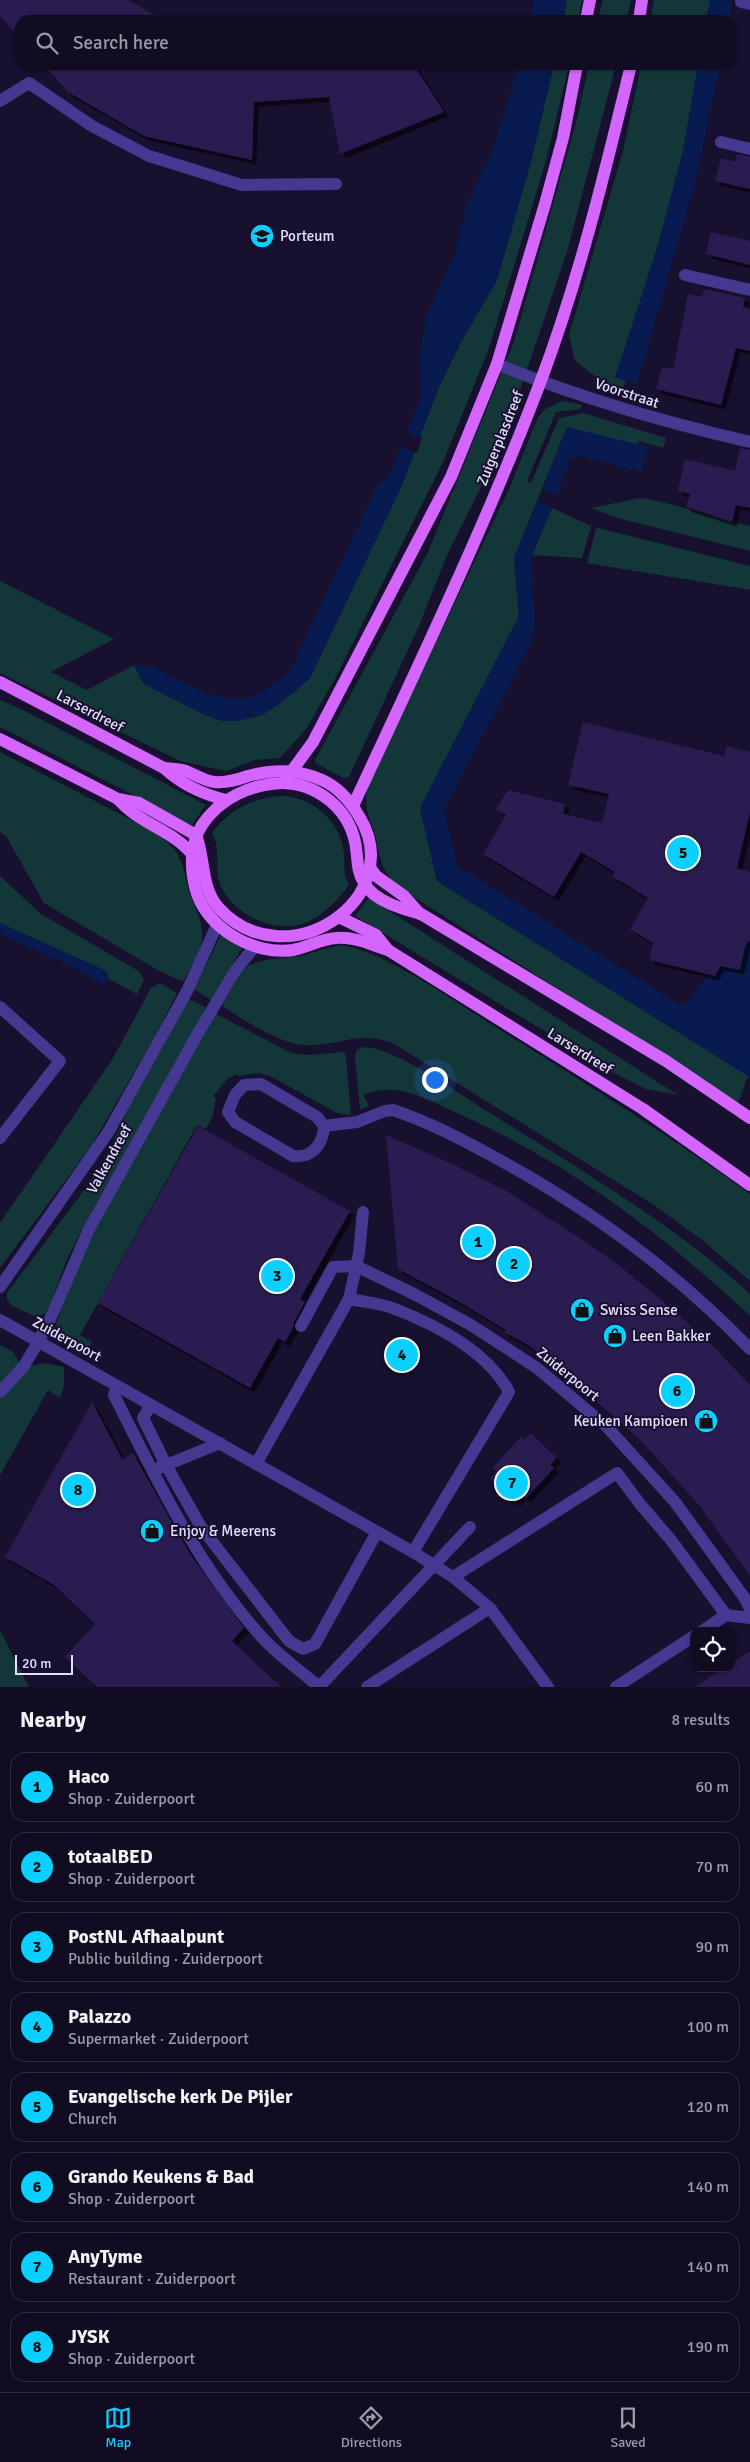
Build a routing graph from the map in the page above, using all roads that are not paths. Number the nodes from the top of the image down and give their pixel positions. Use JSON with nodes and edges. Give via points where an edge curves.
{"nodes":[{"id":1,"x":590,"y":0,"type":"edge"},
{"id":2,"x":642,"y":0,"type":"edge"},
{"id":3,"x":587,"y":15,"type":"edge"},
{"id":4,"x":640,"y":15,"type":"edge"},
{"id":5,"x":576,"y":70,"type":"edge"},
{"id":6,"x":629,"y":70,"type":"edge"},
{"id":7,"x":0,"y":101,"type":"edge"},
{"id":8,"x":721,"y":142,"type":"dead end"},
{"id":9,"x":750,"y":149,"type":"edge"},
{"id":10,"x":336,"y":184,"type":"dead end"},
{"id":11,"x":685,"y":275,"type":"dead end"},
{"id":12,"x":750,"y":290,"type":"edge"},
{"id":13,"x":497,"y":364,"type":"junction"},
{"id":14,"x":540,"y":382,"type":"junction"},
{"id":15,"x":750,"y":442,"type":"edge"},
{"id":16,"x":0,"y":682,"type":"edge"},
{"id":17,"x":0,"y":739,"type":"edge"},
{"id":18,"x":164,"y":768,"type":"junction"},
{"id":19,"x":291,"y":771,"type":"junction"},
{"id":20,"x":283,"y":783,"type":"junction"},
{"id":21,"x":118,"y":799,"type":"junction"},
{"id":22,"x":226,"y":800,"type":"junction"},
{"id":23,"x":353,"y":806,"type":"junction"},
{"id":24,"x":196,"y":835,"type":"junction"},
{"id":25,"x":192,"y":854,"type":"junction"},
{"id":26,"x":370,"y":869,"type":"junction"},
{"id":27,"x":364,"y":884,"type":"junction"},
{"id":28,"x":420,"y":914,"type":"junction"},
{"id":29,"x":339,"y":916,"type":"junction"},
{"id":30,"x":217,"y":924,"type":"junction"},
{"id":31,"x":264,"y":935,"type":"junction"},
{"id":32,"x":255,"y":946,"type":"junction"},
{"id":33,"x":388,"y":950,"type":"junction"},
{"id":34,"x":0,"y":1007,"type":"edge"},
{"id":35,"x":750,"y":1118,"type":"edge"},
{"id":36,"x":324,"y":1126,"type":"junction"},
{"id":37,"x":0,"y":1138,"type":"edge"},
{"id":38,"x":750,"y":1185,"type":"edge"},
{"id":39,"x":363,"y":1212,"type":"dead end"},
{"id":40,"x":356,"y":1266,"type":"junction"},
{"id":41,"x":0,"y":1287,"type":"edge"},
{"id":42,"x":349,"y":1299,"type":"junction"},
{"id":43,"x":0,"y":1320,"type":"edge"},
{"id":44,"x":301,"y":1326,"type":"dead end"},
{"id":45,"x":38,"y":1342,"type":"junction"},
{"id":46,"x":750,"y":1349,"type":"edge"},
{"id":47,"x":118,"y":1386,"type":"junction"},
{"id":48,"x":0,"y":1392,"type":"edge"},
{"id":49,"x":151,"y":1405,"type":"junction"},
{"id":50,"x":220,"y":1443,"type":"junction"},
{"id":51,"x":256,"y":1464,"type":"junction"},
{"id":52,"x":166,"y":1465,"type":"junction"},
{"id":53,"x":152,"y":1471,"type":"junction"},
{"id":54,"x":470,"y":1527,"type":"dead end"},
{"id":55,"x":377,"y":1532,"type":"junction"},
{"id":56,"x":412,"y":1552,"type":"junction"},
{"id":57,"x":434,"y":1564,"type":"junction"},
{"id":58,"x":453,"y":1577,"type":"junction"},
{"id":59,"x":490,"y":1608,"type":"junction"},
{"id":60,"x":750,"y":1609,"type":"edge"},
{"id":61,"x":726,"y":1615,"type":"junction"},
{"id":62,"x":750,"y":1618,"type":"edge"},
{"id":63,"x":708,"y":1627,"type":"edge"},
{"id":64,"x":690,"y":1639,"type":"edge"},
{"id":65,"x":319,"y":1687,"type":"edge"},
{"id":66,"x":367,"y":1687,"type":"edge"},
{"id":67,"x":548,"y":1687,"type":"edge"},
{"id":68,"x":616,"y":1687,"type":"edge"}],
"edges":[{"from":1,"to":3,"type":"main road"},
{"from":2,"to":4,"type":"main road"},
{"from":5,"to":13,"type":"main road","name":"Zuigerplasdreef","via":[[545,204]]},
{"from":6,"to":14,"type":"main road","name":"Zuigerplasdreef","via":[[598,198]]},
{"from":7,"to":10,"type":"street","via":[[29,83],[92,126],[149,156],[242,185]]},
{"from":8,"to":9,"type":"street"},
{"from":11,"to":12,"type":"street"},
{"from":13,"to":14,"type":"street","name":"Voorstraat"},
{"from":13,"to":19,"type":"main road","name":"Zuigerplasdreef","via":[[451,477],[313,742]]},
{"from":14,"to":15,"type":"street","name":"Voorstraat","via":[[643,416]]},
{"from":14,"to":23,"type":"main road","name":"Zuigerplasdreef","via":[[481,529]]},
{"from":16,"to":18,"type":"main road","name":"Larserdreef"},
{"from":17,"to":21,"type":"main road"},
{"from":18,"to":19,"type":"main road","name":"Larserdreef","via":[[224,782],[264,772]]},
{"from":18,"to":22,"type":"main road","name":"Larserdreef","via":[[179,782]]},
{"from":19,"to":20,"type":"main road","name":"Zuigerplasdreef"},
{"from":19,"to":23,"type":"main road","via":[[325,781]]},
{"from":20,"to":22,"type":"main road","via":[[261,785]]},
{"from":20,"to":27,"type":"main road","via":[[312,789],[344,814],[355,840]]},
{"from":21,"to":24,"type":"main road","via":[[139,803]]},
{"from":21,"to":25,"type":"main road","via":[[130,813],[167,833]]},
{"from":22,"to":24,"type":"main road","via":[[209,815]]},
{"from":23,"to":26,"type":"main road","via":[[369,839]]},
{"from":24,"to":25,"type":"main road"},
{"from":24,"to":31,"type":"main road","via":[[207,884],[218,906],[240,925]]},
{"from":25,"to":30,"type":"main road","via":[[196,892]]},
{"from":26,"to":27,"type":"main road"},
{"from":26,"to":28,"type":"main road","via":[[404,896]]},
{"from":27,"to":28,"type":"main road","via":[[399,909]]},
{"from":27,"to":29,"type":"main road"},
{"from":28,"to":35,"type":"main road","via":[[666,1060]]},
{"from":29,"to":31,"type":"main road","via":[[314,931],[294,937]]},
{"from":29,"to":33,"type":"main road","name":"Larserdreef","via":[[376,935]]},
{"from":30,"to":32,"type":"main road","via":[[229,934]]},
{"from":30,"to":41,"type":"street","name":"Valkendreef","via":[[186,992],[109,1131]]},
{"from":31,"to":32,"type":"main road"},
{"from":32,"to":33,"type":"main road","name":"Larserdreef","via":[[290,950],[338,937]]},
{"from":32,"to":45,"type":"street","name":"Valkendreef","via":[[234,972],[89,1229]]},
{"from":33,"to":38,"type":"main road","name":"Larserdreef","via":[[642,1109]]},
{"from":34,"to":37,"type":"street","via":[[60,1061]]},
{"from":36,"to":36,"type":"street","via":[[318,1116],[261,1084],[244,1085],[235,1095],[228,1112],[235,1122],[293,1156],[304,1157],[312,1153],[323,1136]]},
{"from":36,"to":46,"type":"street","via":[[357,1122],[393,1110],[472,1145],[579,1206],[693,1293]]},
{"from":39,"to":40,"type":"street"},
{"from":40,"to":42,"type":"street"},
{"from":40,"to":44,"type":"street","via":[[333,1267]]},
{"from":40,"to":60,"type":"street","name":"Zuiderpoort","via":[[471,1325],[537,1368],[607,1427],[675,1502]]},
{"from":42,"to":51,"type":"street"},
{"from":42,"to":56,"type":"street","via":[[394,1308],[436,1328],[476,1353],[502,1378],[509,1392]]},
{"from":43,"to":45,"type":"street","name":"Zuiderpoort"},
{"from":45,"to":47,"type":"street","name":"Zuiderpoort"},
{"from":45,"to":48,"type":"street","name":"Valkendreef","via":[[24,1366]]},
{"from":47,"to":49,"type":"street","name":"Zuiderpoort"},
{"from":47,"to":53,"type":"street","via":[[114,1395]]},
{"from":49,"to":50,"type":"street","name":"Zuiderpoort"},
{"from":49,"to":52,"type":"street","via":[[143,1418]]},
{"from":50,"to":51,"type":"street","name":"Zuiderpoort"},
{"from":50,"to":52,"type":"street"},
{"from":51,"to":55,"type":"street","name":"Zuiderpoort"},
{"from":52,"to":53,"type":"street"},
{"from":52,"to":55,"type":"street","via":[[202,1527],[289,1641],[303,1649],[316,1644]]},
{"from":53,"to":65,"type":"street","via":[[171,1509],[218,1582],[260,1636]]},
{"from":54,"to":57,"type":"street"},
{"from":55,"to":56,"type":"street","name":"Zuiderpoort"},
{"from":56,"to":57,"type":"street","name":"Zuiderpoort"},
{"from":57,"to":58,"type":"street","name":"Zuiderpoort"},
{"from":57,"to":65,"type":"street"},
{"from":58,"to":59,"type":"street","name":"Zuiderpoort"},
{"from":58,"to":61,"type":"street","via":[[617,1473]]},
{"from":59,"to":66,"type":"street"},
{"from":59,"to":67,"type":"street","name":"Zuiderpoort"},
{"from":61,"to":62,"type":"street"},
{"from":61,"to":63,"type":"street"},
{"from":64,"to":68,"type":"street"}]}
